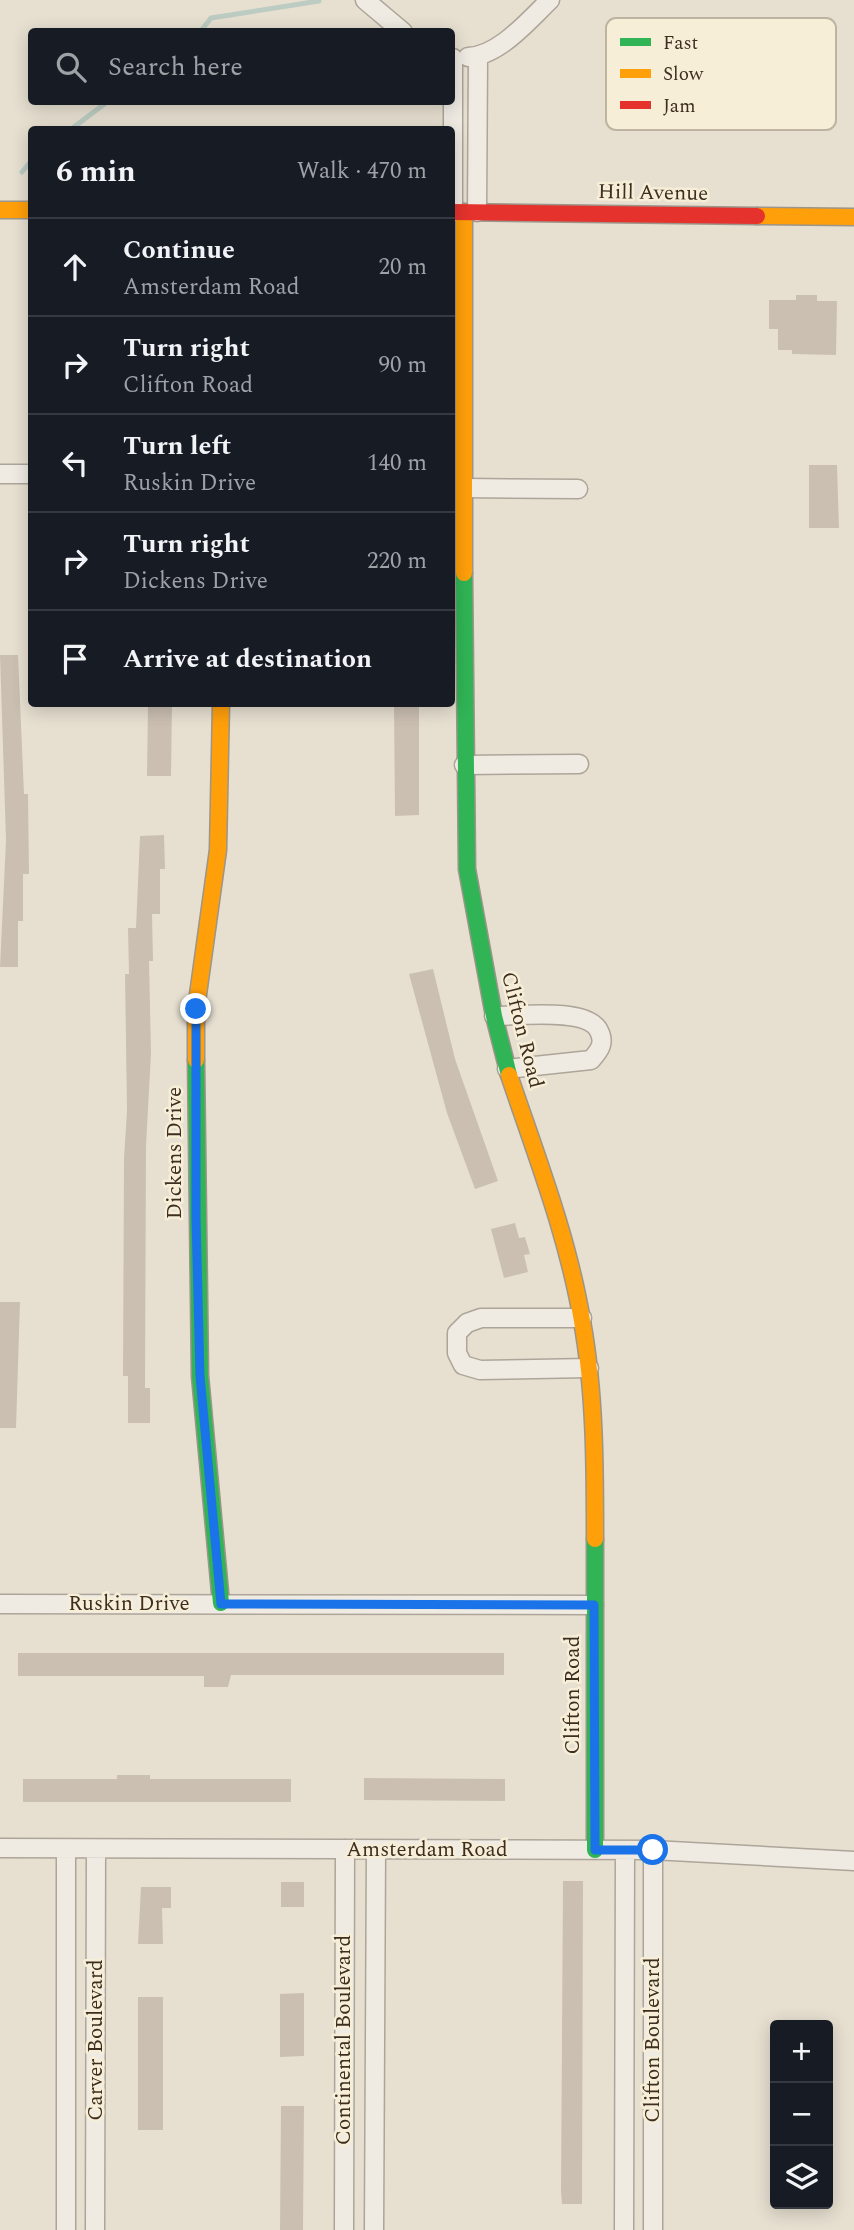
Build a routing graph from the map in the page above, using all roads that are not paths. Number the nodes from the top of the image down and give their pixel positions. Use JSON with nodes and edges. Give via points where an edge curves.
{"nodes":[{"id":1,"x":365,"y":0,"type":"edge"},
{"id":2,"x":550,"y":0,"type":"edge"},
{"id":3,"x":398,"y":28,"type":"edge"},
{"id":4,"x":478,"y":57,"type":"junction"},
{"id":5,"x":455,"y":58,"type":"edge"},
{"id":6,"x":455,"y":105,"type":"edge"},
{"id":7,"x":0,"y":210,"type":"edge"},
{"id":8,"x":28,"y":210,"type":"edge"},
{"id":9,"x":461,"y":212,"type":"edge"},
{"id":10,"x":854,"y":217,"type":"edge"},
{"id":11,"x":0,"y":474,"type":"edge"},
{"id":12,"x":28,"y":474,"type":"edge"},
{"id":13,"x":465,"y":488,"type":"junction"},
{"id":14,"x":578,"y":489,"type":"dead end"},
{"id":15,"x":221,"y":707,"type":"edge"},
{"id":16,"x":579,"y":764,"type":"dead end"},
{"id":17,"x":464,"y":765,"type":"junction"},
{"id":18,"x":494,"y":1016,"type":"junction"},
{"id":19,"x":507,"y":1069,"type":"junction"},
{"id":20,"x":582,"y":1318,"type":"junction"},
{"id":21,"x":589,"y":1368,"type":"junction"},
{"id":22,"x":0,"y":1604,"type":"edge"},
{"id":23,"x":221,"y":1604,"type":"junction"},
{"id":24,"x":594,"y":1605,"type":"junction"},
{"id":25,"x":0,"y":1848,"type":"edge"},
{"id":26,"x":66,"y":1849,"type":"junction"},
{"id":27,"x":96,"y":1849,"type":"junction"},
{"id":28,"x":345,"y":1849,"type":"junction"},
{"id":29,"x":376,"y":1850,"type":"junction"},
{"id":30,"x":595,"y":1850,"type":"junction"},
{"id":31,"x":625,"y":1850,"type":"junction"},
{"id":32,"x":653,"y":1850,"type":"junction"},
{"id":33,"x":854,"y":1861,"type":"edge"},
{"id":34,"x":66,"y":2230,"type":"edge"},
{"id":35,"x":95,"y":2230,"type":"edge"},
{"id":36,"x":344,"y":2230,"type":"edge"},
{"id":37,"x":374,"y":2230,"type":"edge"},
{"id":38,"x":624,"y":2230,"type":"edge"},
{"id":39,"x":653,"y":2230,"type":"edge"}],
"edges":[{"from":1,"to":3,"type":"street"},
{"from":2,"to":4,"type":"street","via":[[524,26]]},
{"from":4,"to":5,"type":"street"},
{"from":4,"to":9,"type":"street"},
{"from":6,"to":9,"type":"street"},
{"from":7,"to":8,"type":"street"},
{"from":9,"to":10,"type":"street","name":"Hill Avenue"},
{"from":9,"to":13,"type":"street","name":"Clifton Road"},
{"from":11,"to":12,"type":"street"},
{"from":13,"to":14,"type":"street"},
{"from":13,"to":17,"type":"street","name":"Clifton Road"},
{"from":15,"to":23,"type":"street","name":"Dickens Drive","via":[[218,850],[196,1009],[196,1203],[200,1376]]},
{"from":16,"to":17,"type":"street"},
{"from":17,"to":18,"type":"street","name":"Clifton Road","via":[[467,869]]},
{"from":18,"to":19,"type":"street","name":"Clifton Road"},
{"from":18,"to":19,"type":"street","via":[[581,1016],[596,1024],[602,1038],[601,1049],[592,1060]]},
{"from":19,"to":20,"type":"street","name":"Clifton Road","via":[[553,1206]]},
{"from":20,"to":21,"type":"street","name":"Clifton Road"},
{"from":20,"to":21,"type":"street","via":[[481,1318],[457,1333],[457,1353],[463,1365],[480,1370]]},
{"from":21,"to":24,"type":"street","name":"Clifton Road","via":[[594,1432]]},
{"from":22,"to":23,"type":"street","name":"Ruskin Drive"},
{"from":23,"to":24,"type":"street","name":"Ruskin Drive"},
{"from":24,"to":30,"type":"street","name":"Clifton Road"},
{"from":25,"to":26,"type":"street","name":"Amsterdam Road"},
{"from":26,"to":27,"type":"street","name":"Amsterdam Road"},
{"from":26,"to":34,"type":"street","name":"Carver Boulevard"},
{"from":27,"to":28,"type":"street","name":"Amsterdam Road"},
{"from":27,"to":35,"type":"street","name":"Carver Boulevard"},
{"from":28,"to":29,"type":"street","name":"Amsterdam Road"},
{"from":28,"to":36,"type":"street","name":"Continental Boulevard"},
{"from":29,"to":30,"type":"street","name":"Amsterdam Road"},
{"from":29,"to":37,"type":"street","name":"Continental Boulevard"},
{"from":30,"to":31,"type":"street","name":"Amsterdam Road"},
{"from":31,"to":32,"type":"street","name":"Amsterdam Road"},
{"from":31,"to":38,"type":"street","name":"Clifton Boulevard"},
{"from":32,"to":33,"type":"street","name":"Amsterdam Road"},
{"from":32,"to":39,"type":"street","name":"Clifton Boulevard"}]}
